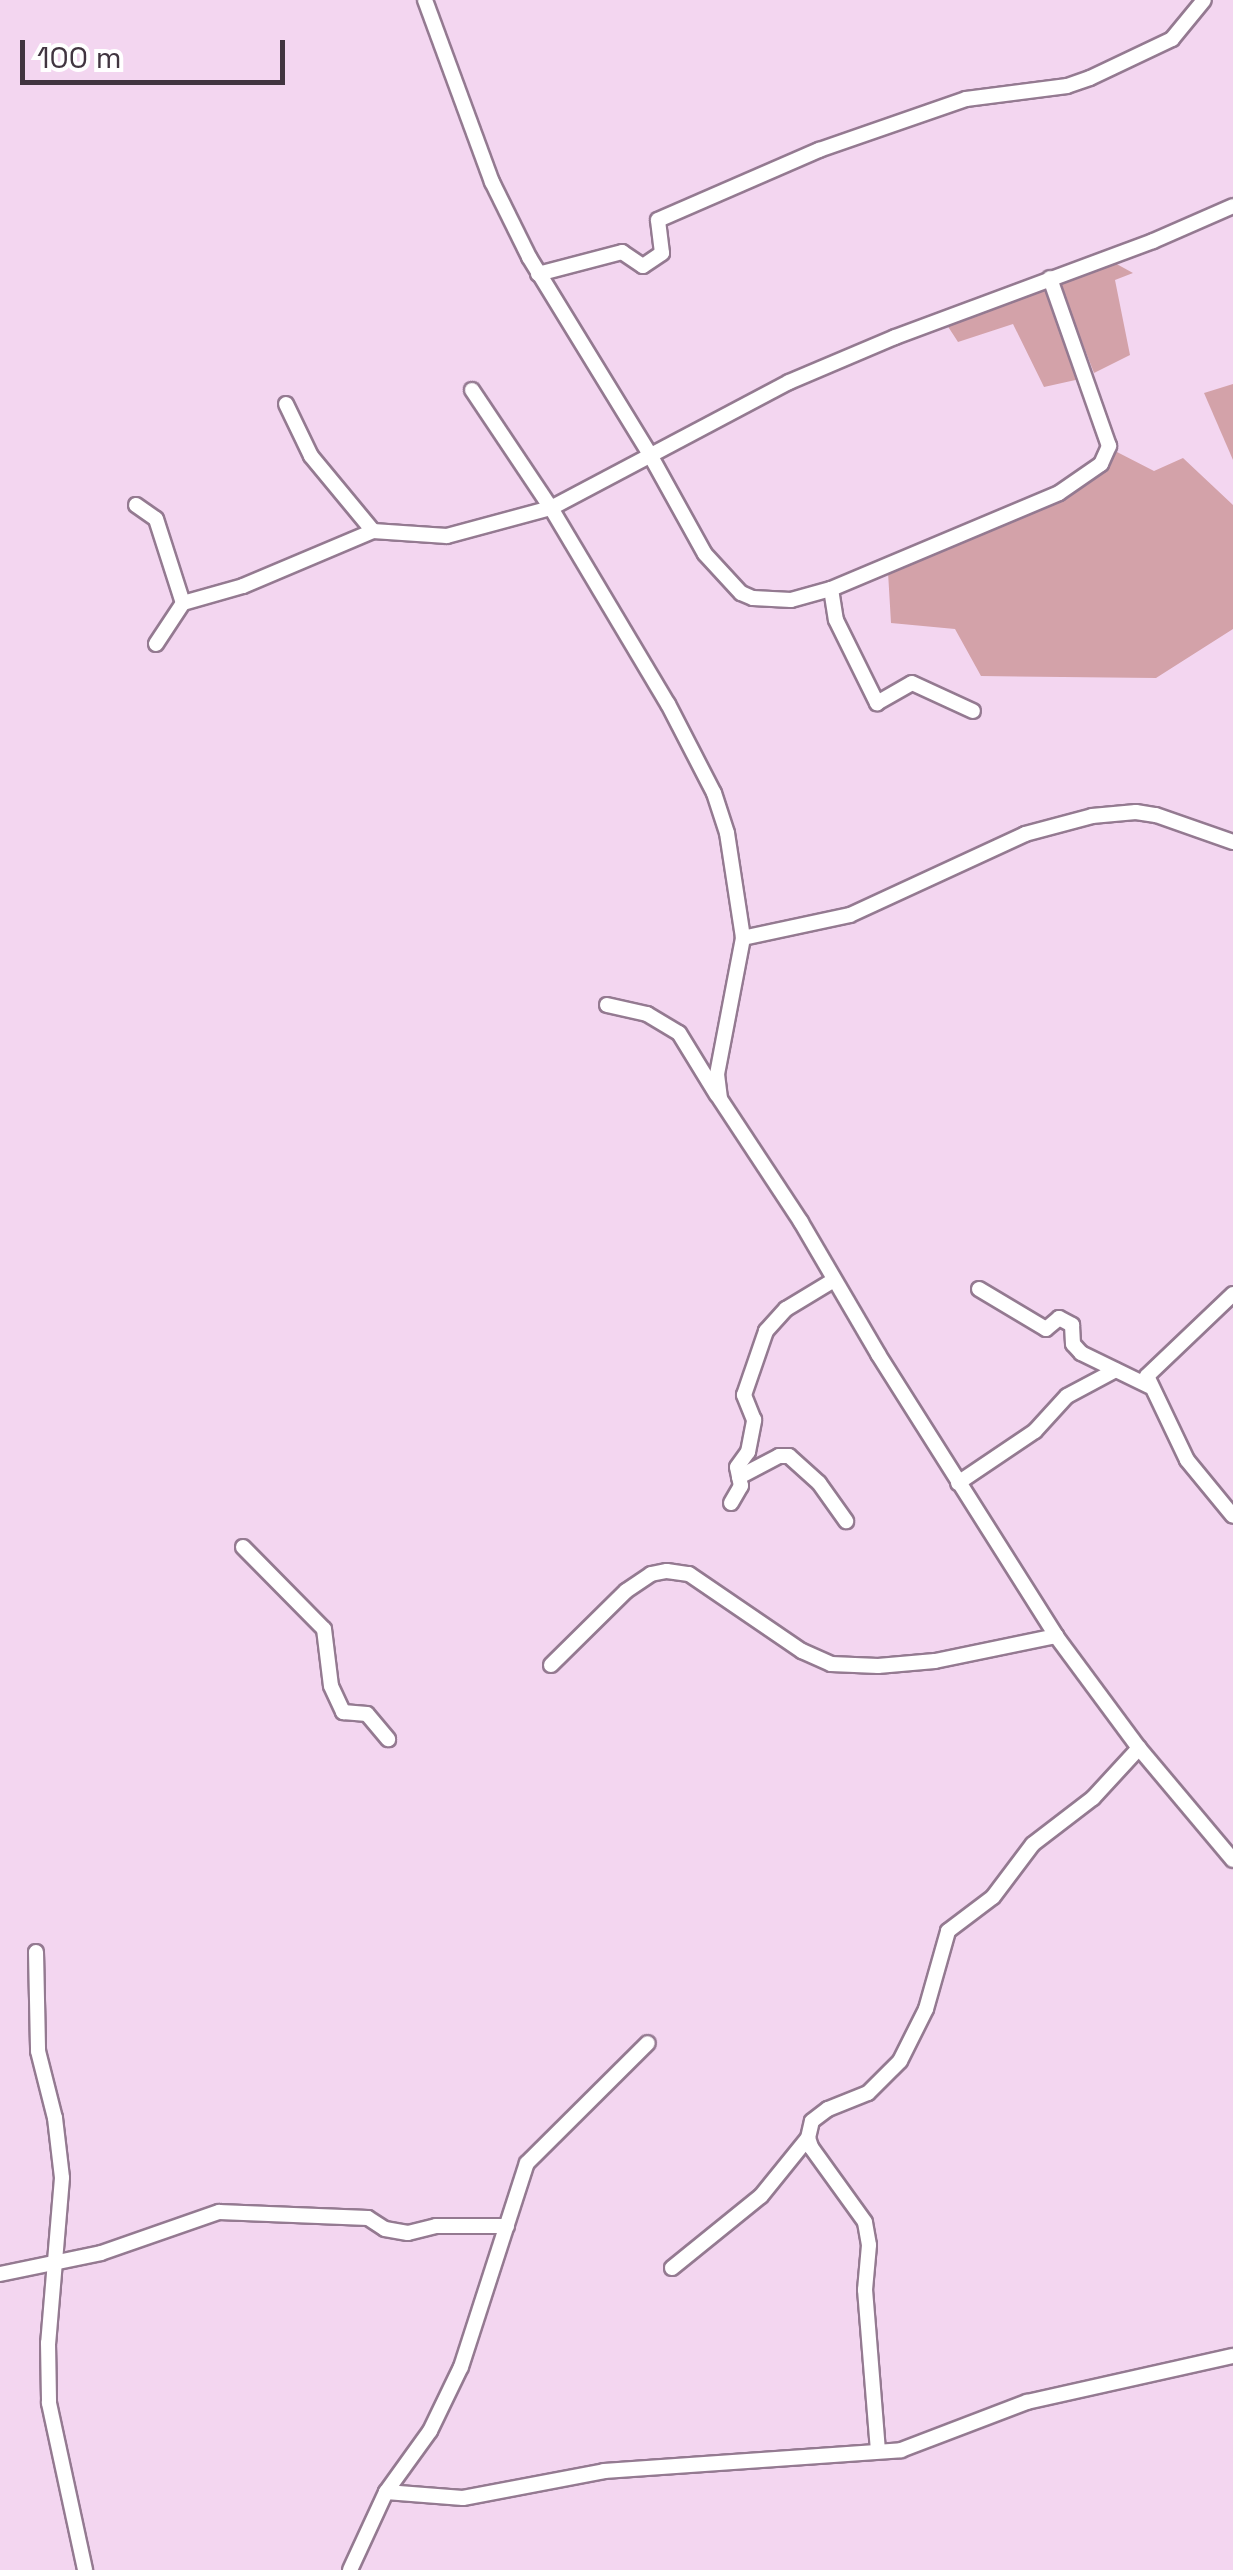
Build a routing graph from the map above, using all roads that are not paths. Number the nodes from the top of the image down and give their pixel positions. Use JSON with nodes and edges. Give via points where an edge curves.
{"nodes":[{"id":1,"x":1204,"y":0,"type":"edge"},
{"id":2,"x":428,"y":1,"type":"edge"},
{"id":3,"x":1233,"y":206,"type":"edge"},
{"id":4,"x":538,"y":274,"type":"junction"},
{"id":5,"x":1050,"y":278,"type":"junction"},
{"id":6,"x":472,"y":390,"type":"dead end"},
{"id":7,"x":286,"y":404,"type":"dead end"},
{"id":8,"x":650,"y":453,"type":"junction"},
{"id":9,"x":136,"y":505,"type":"dead end"},
{"id":10,"x":551,"y":508,"type":"junction"},
{"id":11,"x":373,"y":530,"type":"junction"},
{"id":12,"x":832,"y":590,"type":"junction"},
{"id":13,"x":183,"y":604,"type":"junction"},
{"id":14,"x":156,"y":644,"type":"dead end"},
{"id":15,"x":974,"y":712,"type":"dead end"},
{"id":16,"x":1233,"y":842,"type":"edge"},
{"id":17,"x":742,"y":938,"type":"junction"},
{"id":18,"x":607,"y":1004,"type":"dead end"},
{"id":19,"x":720,"y":1100,"type":"junction"},
{"id":20,"x":834,"y":1280,"type":"junction"},
{"id":21,"x":979,"y":1289,"type":"dead end"},
{"id":22,"x":1233,"y":1294,"type":"edge"},
{"id":23,"x":1116,"y":1370,"type":"junction"},
{"id":24,"x":1148,"y":1386,"type":"junction"},
{"id":25,"x":739,"y":1477,"type":"junction"},
{"id":26,"x":958,"y":1483,"type":"junction"},
{"id":27,"x":731,"y":1503,"type":"dead end"},
{"id":28,"x":1233,"y":1516,"type":"edge"},
{"id":29,"x":846,"y":1522,"type":"dead end"},
{"id":30,"x":243,"y":1547,"type":"dead end"},
{"id":31,"x":1056,"y":1636,"type":"junction"},
{"id":32,"x":551,"y":1666,"type":"dead end"},
{"id":33,"x":388,"y":1739,"type":"dead end"},
{"id":34,"x":1139,"y":1748,"type":"junction"},
{"id":35,"x":1233,"y":1860,"type":"edge"},
{"id":36,"x":36,"y":1952,"type":"dead end"},
{"id":37,"x":648,"y":2044,"type":"dead end"},
{"id":38,"x":808,"y":2138,"type":"junction"},
{"id":39,"x":506,"y":2226,"type":"junction"},
{"id":40,"x":57,"y":2261,"type":"junction"},
{"id":41,"x":672,"y":2268,"type":"dead end"},
{"id":42,"x":0,"y":2274,"type":"edge"},
{"id":43,"x":1233,"y":2356,"type":"edge"},
{"id":44,"x":878,"y":2451,"type":"junction"},
{"id":45,"x":386,"y":2492,"type":"junction"},
{"id":46,"x":85,"y":2570,"type":"edge"},
{"id":47,"x":350,"y":2570,"type":"edge"}],
"edges":[{"from":1,"to":4,"type":"street","via":[[1172,39],[1100,74],[1067,86],[966,99],[819,150],[658,220],[662,253],[642,266],[622,252]]},
{"from":2,"to":4,"type":"street","via":[[492,182]]},
{"from":3,"to":5,"type":"street"},
{"from":4,"to":8,"type":"street"},
{"from":5,"to":8,"type":"street","via":[[790,382]]},
{"from":5,"to":12,"type":"street","via":[[1109,446],[1101,464],[1059,493]]},
{"from":6,"to":10,"type":"street"},
{"from":7,"to":11,"type":"street","via":[[311,456]]},
{"from":8,"to":10,"type":"street"},
{"from":8,"to":12,"type":"street","via":[[705,554],[740,593],[791,600]]},
{"from":9,"to":13,"type":"street","via":[[156,518]]},
{"from":10,"to":11,"type":"street","via":[[447,536]]},
{"from":10,"to":17,"type":"street","via":[[714,794],[728,833]]},
{"from":11,"to":13,"type":"street","via":[[243,586]]},
{"from":12,"to":15,"type":"street","via":[[836,620],[877,702],[912,682]]},
{"from":13,"to":14,"type":"street"},
{"from":16,"to":17,"type":"street","via":[[1156,815],[1092,816],[1025,834],[850,915]]},
{"from":17,"to":19,"type":"street","via":[[716,1074]]},
{"from":18,"to":19,"type":"street","via":[[680,1032]]},
{"from":19,"to":20,"type":"street"},
{"from":20,"to":25,"type":"street","via":[[786,1308],[766,1331],[744,1395],[754,1420]]},
{"from":20,"to":26,"type":"street"},
{"from":21,"to":23,"type":"street","via":[[1046,1329],[1059,1318],[1072,1325],[1081,1353]]},
{"from":22,"to":24,"type":"street","via":[[1149,1370]]},
{"from":23,"to":24,"type":"street"},
{"from":23,"to":26,"type":"street","via":[[1067,1396],[1035,1431]]},
{"from":24,"to":28,"type":"street","via":[[1187,1460]]},
{"from":25,"to":27,"type":"street"},
{"from":25,"to":29,"type":"street","via":[[789,1456]]},
{"from":26,"to":31,"type":"street"},
{"from":30,"to":33,"type":"street","via":[[324,1628],[330,1686],[343,1712],[366,1714]]},
{"from":31,"to":32,"type":"street","via":[[934,1660],[831,1664],[802,1652],[689,1574],[667,1571],[626,1591]]},
{"from":31,"to":34,"type":"street"},
{"from":34,"to":35,"type":"street"},
{"from":34,"to":38,"type":"street","via":[[1093,1798],[1033,1844],[993,1897],[948,1931],[926,2009],[900,2061],[868,2093],[812,2121]]},
{"from":36,"to":40,"type":"street","via":[[38,2051],[62,2178]]},
{"from":37,"to":39,"type":"street","via":[[527,2163]]},
{"from":38,"to":41,"type":"street","via":[[762,2196]]},
{"from":38,"to":44,"type":"street","via":[[865,2222]]},
{"from":39,"to":40,"type":"street","via":[[408,2233],[368,2218],[219,2212],[101,2254]]},
{"from":39,"to":45,"type":"street","via":[[461,2367],[430,2431]]},
{"from":40,"to":42,"type":"street"},
{"from":40,"to":46,"type":"street","via":[[49,2403]]},
{"from":43,"to":44,"type":"street","via":[[1027,2402],[950,2434]]},
{"from":44,"to":45,"type":"street","via":[[604,2472],[463,2498]]},
{"from":45,"to":47,"type":"street"}]}
